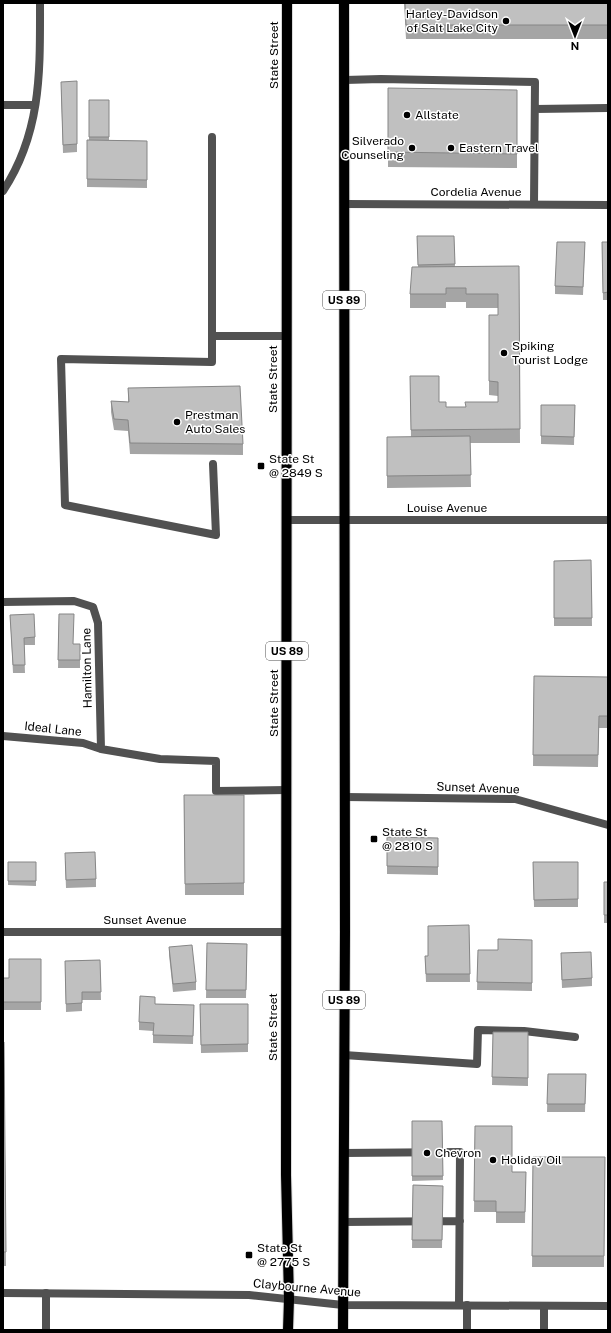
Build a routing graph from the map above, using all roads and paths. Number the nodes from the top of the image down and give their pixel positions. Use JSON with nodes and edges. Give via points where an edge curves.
{"nodes":[{"id":1,"x":40,"y":3,"type":"edge"},
{"id":2,"x":286,"y":3,"type":"edge"},
{"id":3,"x":344,"y":3,"type":"edge"},
{"id":4,"x":344,"y":80,"type":"junction"},
{"id":5,"x":3,"y":105,"type":"edge"},
{"id":6,"x":35,"y":105,"type":"junction"},
{"id":7,"x":608,"y":108,"type":"edge"},
{"id":8,"x":535,"y":109,"type":"junction"},
{"id":9,"x":212,"y":137,"type":"dead end"},
{"id":10,"x":3,"y":190,"type":"edge"},
{"id":11,"x":344,"y":204,"type":"junction"},
{"id":12,"x":534,"y":204,"type":"junction"},
{"id":13,"x":608,"y":205,"type":"edge"},
{"id":14,"x":212,"y":336,"type":"junction"},
{"id":15,"x":286,"y":336,"type":"junction"},
{"id":16,"x":213,"y":464,"type":"dead end"},
{"id":17,"x":286,"y":520,"type":"junction"},
{"id":18,"x":344,"y":520,"type":"junction"},
{"id":19,"x":608,"y":520,"type":"edge"},
{"id":20,"x":3,"y":602,"type":"edge"},
{"id":21,"x":3,"y":736,"type":"edge"},
{"id":22,"x":100,"y":749,"type":"junction"},
{"id":23,"x":286,"y":790,"type":"junction"},
{"id":24,"x":344,"y":797,"type":"junction"},
{"id":25,"x":608,"y":825,"type":"edge"},
{"id":26,"x":3,"y":932,"type":"edge"},
{"id":27,"x":286,"y":932,"type":"junction"},
{"id":28,"x":575,"y":1037,"type":"dead end"},
{"id":29,"x":344,"y":1055,"type":"junction"},
{"id":30,"x":343,"y":1154,"type":"junction"},
{"id":31,"x":460,"y":1221,"type":"junction"},
{"id":32,"x":343,"y":1222,"type":"junction"},
{"id":33,"x":3,"y":1293,"type":"edge"},
{"id":34,"x":46,"y":1294,"type":"junction"},
{"id":35,"x":289,"y":1300,"type":"junction"},
{"id":36,"x":343,"y":1305,"type":"junction"},
{"id":37,"x":463,"y":1305,"type":"junction"},
{"id":38,"x":544,"y":1306,"type":"junction"},
{"id":39,"x":608,"y":1306,"type":"edge"},
{"id":40,"x":46,"y":1330,"type":"edge"},
{"id":41,"x":288,"y":1330,"type":"edge"},
{"id":42,"x":343,"y":1330,"type":"edge"},
{"id":43,"x":467,"y":1330,"type":"edge"},
{"id":44,"x":544,"y":1330,"type":"edge"}],
"edges":[{"from":1,"to":6,"type":"street","via":[[40,66]]},
{"from":2,"to":15,"type":"main road","name":"State Street","number":"US 89"},
{"from":3,"to":4,"type":"main road","number":"US 89"},
{"from":4,"to":8,"type":"street","via":[[535,82]]},
{"from":4,"to":11,"type":"main road","number":"US 89"},
{"from":5,"to":6,"type":"street"},
{"from":6,"to":10,"type":"street","via":[[26,145]]},
{"from":7,"to":8,"type":"street"},
{"from":8,"to":12,"type":"street"},
{"from":9,"to":14,"type":"street"},
{"from":11,"to":12,"type":"street","name":"Cordelia Avenue"},
{"from":11,"to":18,"type":"main road","number":"US 89"},
{"from":12,"to":13,"type":"street","name":"Cordelia Avenue"},
{"from":14,"to":15,"type":"street"},
{"from":14,"to":16,"type":"street","via":[[212,362],[61,359],[65,506],[216,535]]},
{"from":15,"to":17,"type":"main road","name":"State Street","number":"US 89"},
{"from":17,"to":18,"type":"street","name":"Louise Avenue"},
{"from":17,"to":23,"type":"main road","name":"State Street","number":"US 89"},
{"from":18,"to":19,"type":"street","name":"Louise Avenue"},
{"from":18,"to":24,"type":"main road","number":"US 89"},
{"from":20,"to":22,"type":"street","name":"Hamilton Lane","via":[[74,601],[93,607],[98,623]]},
{"from":21,"to":22,"type":"street","name":"Ideal Lane","via":[[83,743]]},
{"from":22,"to":23,"type":"street","name":"Ideal Lane","via":[[160,759],[216,761],[216,791]]},
{"from":23,"to":27,"type":"main road","name":"State Street","number":"US 89"},
{"from":24,"to":25,"type":"street","name":"Sunset Avenue","via":[[515,799]]},
{"from":24,"to":29,"type":"main road","number":"US 89"},
{"from":26,"to":27,"type":"street","name":"Sunset Avenue"},
{"from":27,"to":35,"type":"main road","name":"State Street","number":"US 89"},
{"from":28,"to":29,"type":"street","via":[[524,1031],[478,1030],[477,1064]]},
{"from":29,"to":30,"type":"main road","number":"US 89"},
{"from":30,"to":31,"type":"street","via":[[460,1152]]},
{"from":30,"to":32,"type":"main road","number":"US 89"},
{"from":31,"to":32,"type":"street"},
{"from":31,"to":37,"type":"street"},
{"from":32,"to":36,"type":"main road","number":"US 89"},
{"from":33,"to":34,"type":"street","name":"Claybourne Avenue"},
{"from":34,"to":35,"type":"street","name":"Claybourne Avenue","via":[[249,1295]]},
{"from":34,"to":40,"type":"street"},
{"from":35,"to":36,"type":"street","name":"Claybourne Avenue"},
{"from":35,"to":41,"type":"main road","name":"State Street","number":"US 89"},
{"from":36,"to":37,"type":"street","name":"Claybourne Avenue"},
{"from":36,"to":42,"type":"main road","number":"US 89"},
{"from":37,"to":38,"type":"street","name":"Claybourne Avenue"},
{"from":37,"to":43,"type":"street"},
{"from":38,"to":39,"type":"street","name":"Claybourne Avenue"},
{"from":38,"to":44,"type":"street"}]}
